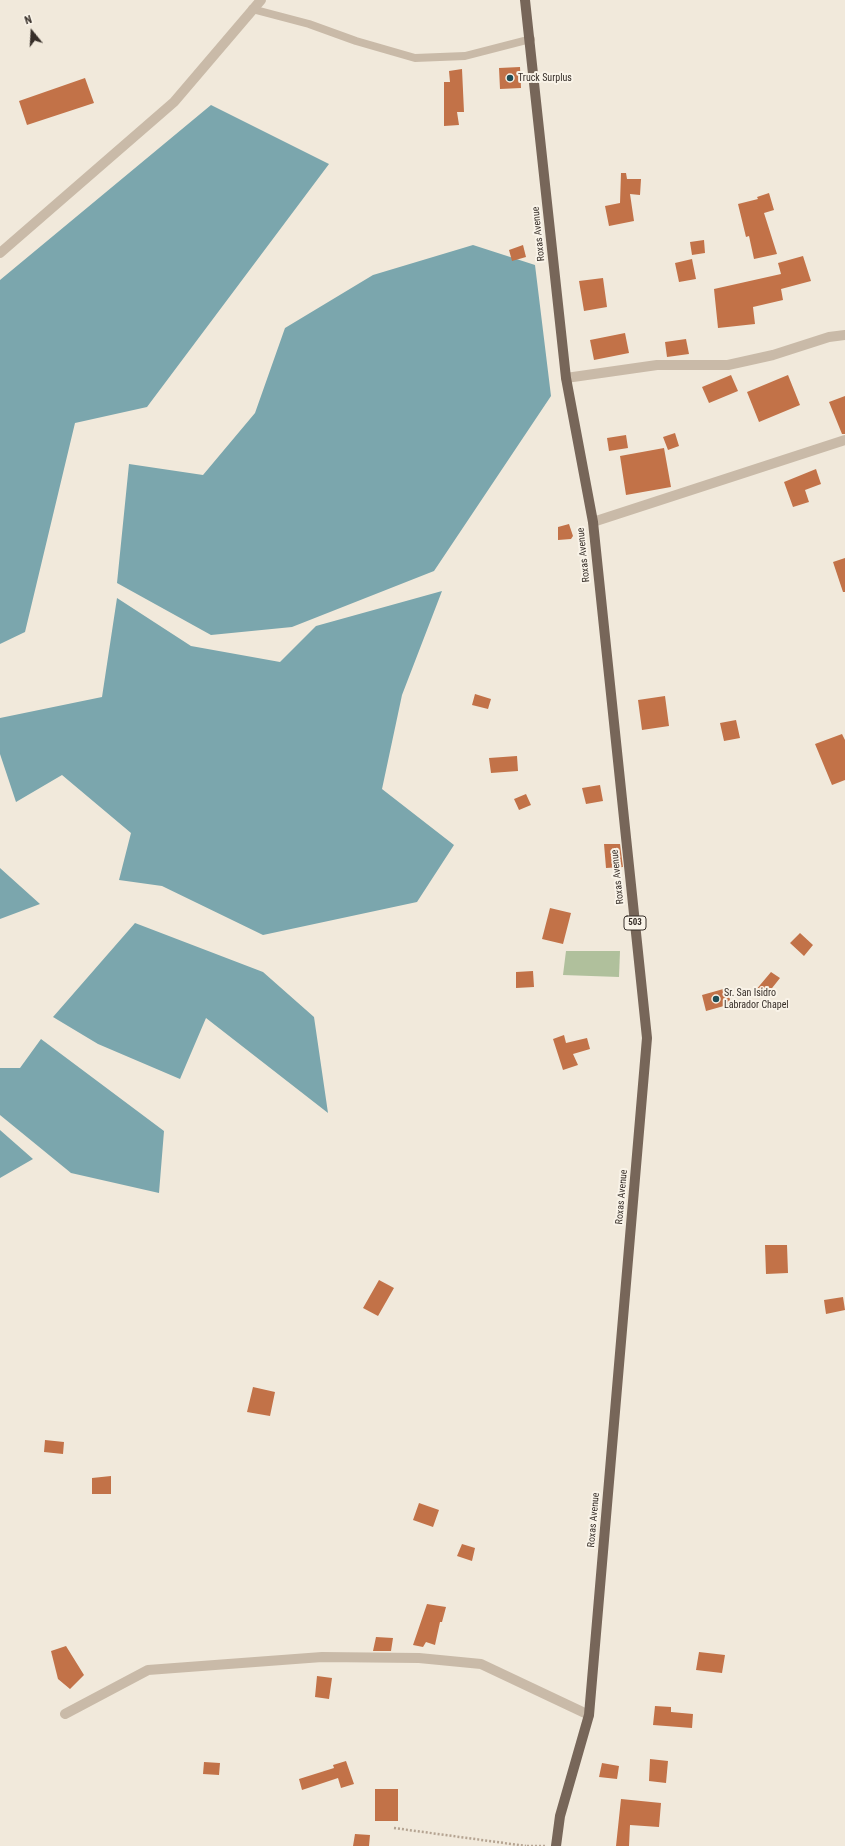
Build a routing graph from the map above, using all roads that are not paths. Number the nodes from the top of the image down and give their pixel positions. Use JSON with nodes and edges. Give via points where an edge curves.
{"nodes":[{"id":1,"x":261,"y":0,"type":"edge"},
{"id":2,"x":526,"y":0,"type":"edge"},
{"id":3,"x":252,"y":9,"type":"junction"},
{"id":4,"x":531,"y":39,"type":"junction"},
{"id":5,"x":0,"y":253,"type":"edge"},
{"id":6,"x":845,"y":335,"type":"edge"},
{"id":7,"x":566,"y":378,"type":"junction"},
{"id":8,"x":845,"y":440,"type":"edge"},
{"id":9,"x":593,"y":522,"type":"junction"},
{"id":10,"x":65,"y":1714,"type":"dead end"},
{"id":11,"x":589,"y":1715,"type":"junction"},
{"id":12,"x":556,"y":1846,"type":"edge"}],
"edges":[{"from":1,"to":3,"type":"street"},
{"from":2,"to":4,"type":"main road","name":"Roxas Avenue","number":"503"},
{"from":3,"to":4,"type":"lane","via":[[309,24],[415,58],[465,56]]},
{"from":3,"to":5,"type":"street","via":[[174,102]]},
{"from":4,"to":7,"type":"main road","name":"Roxas Avenue","number":"503"},
{"from":6,"to":7,"type":"street","via":[[829,337],[774,355],[728,365],[657,365]]},
{"from":7,"to":9,"type":"main road","name":"Roxas Avenue","number":"503"},
{"from":8,"to":9,"type":"street"},
{"from":9,"to":11,"type":"main road","name":"Roxas Avenue","number":"503","via":[[647,1038]]},
{"from":10,"to":11,"type":"street","via":[[148,1670],[322,1657],[419,1658],[481,1664]]},
{"from":11,"to":12,"type":"main road","name":"Roxas Avenue","number":"503","via":[[560,1816]]}]}
